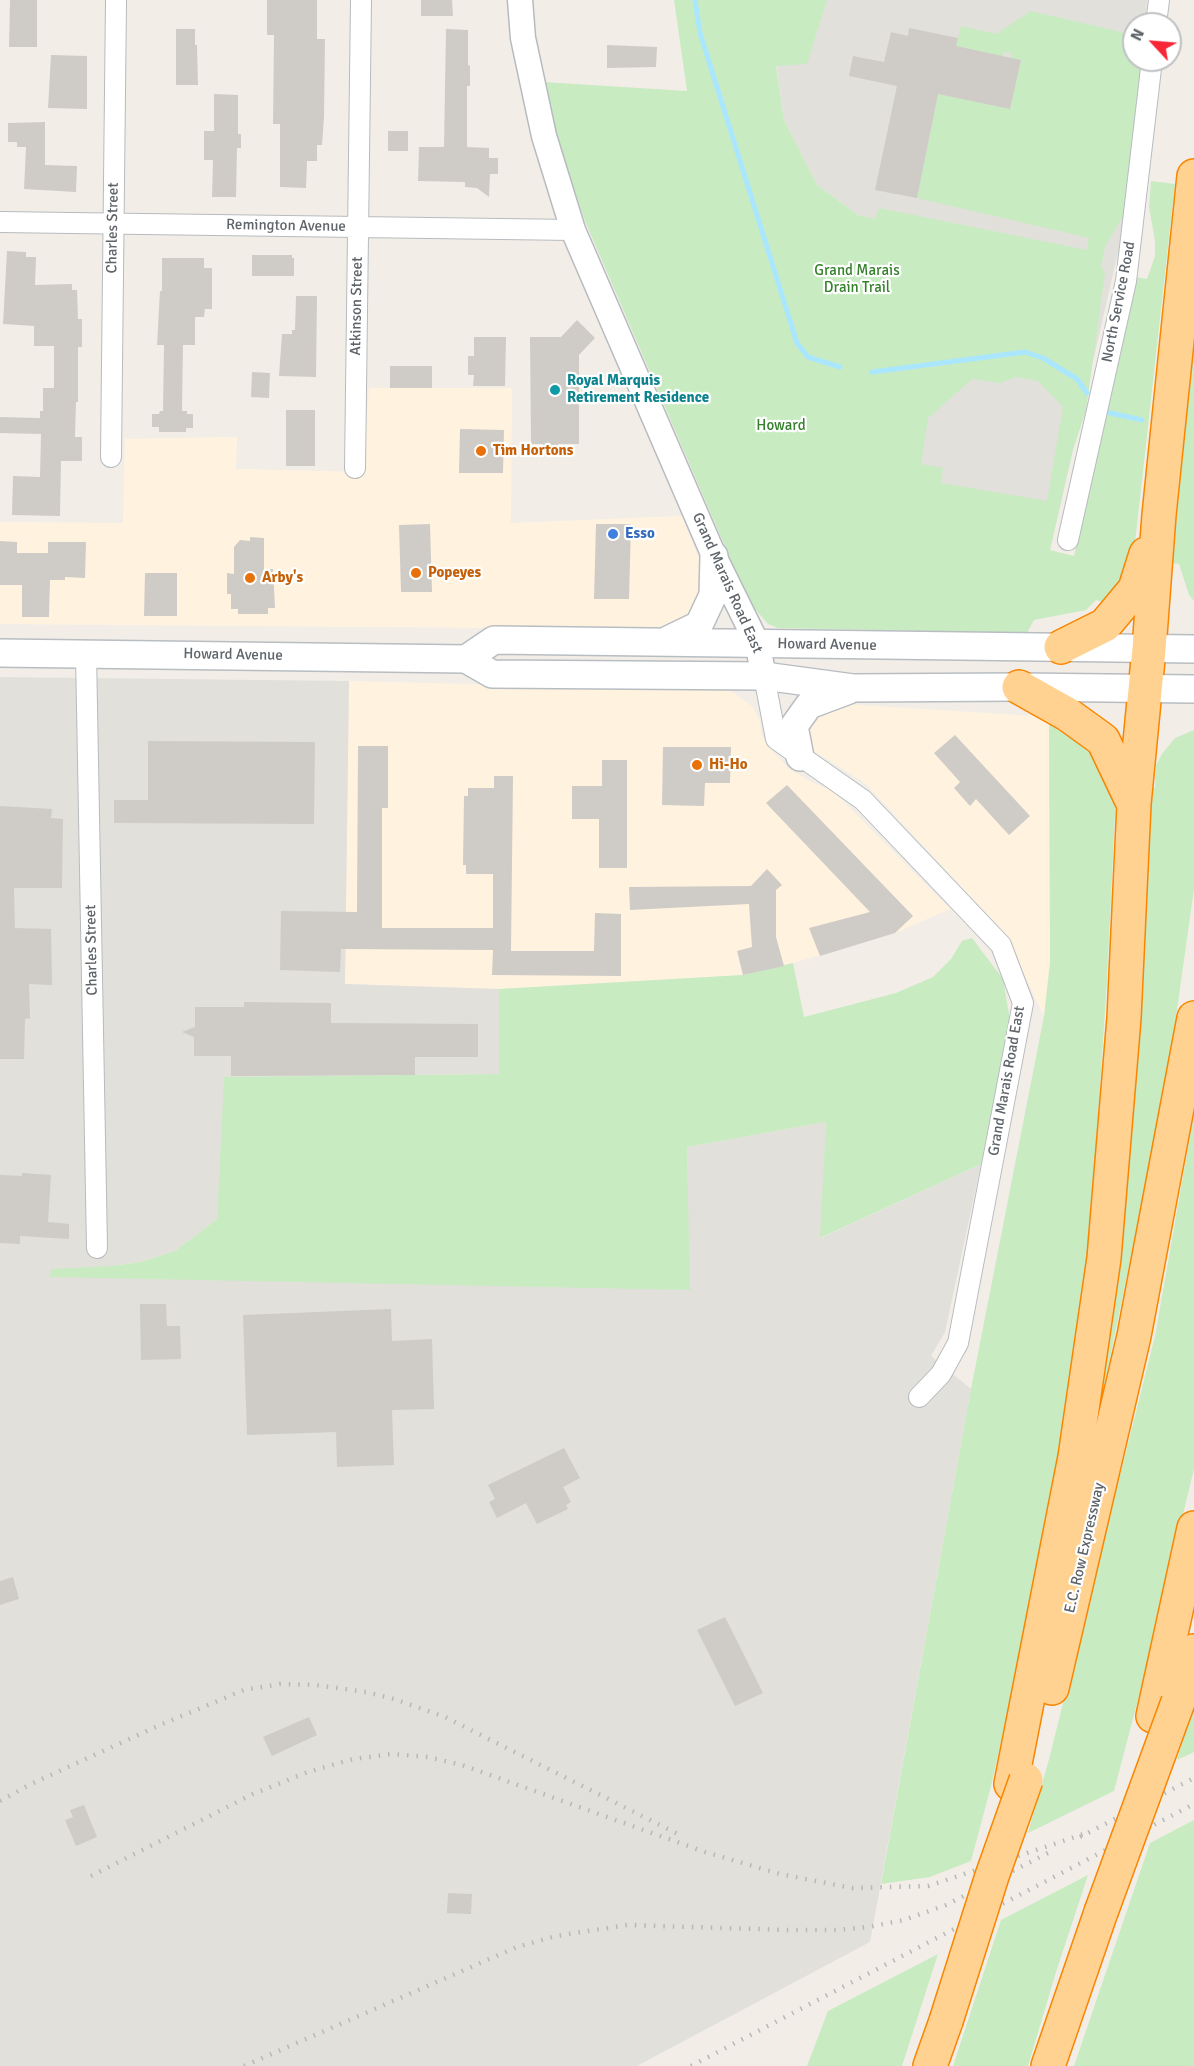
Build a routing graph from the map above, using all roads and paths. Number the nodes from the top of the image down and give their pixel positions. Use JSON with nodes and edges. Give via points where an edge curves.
{"nodes":[{"id":1,"x":116,"y":0,"type":"edge"},
{"id":2,"x":361,"y":0,"type":"edge"},
{"id":3,"x":520,"y":0,"type":"edge"},
{"id":4,"x":1151,"y":72,"type":"edge"},
{"id":5,"x":1194,"y":176,"type":"edge"},
{"id":6,"x":0,"y":222,"type":"edge"},
{"id":7,"x":113,"y":224,"type":"junction"},
{"id":8,"x":358,"y":227,"type":"junction"},
{"id":9,"x":573,"y":230,"type":"junction"},
{"id":10,"x":111,"y":457,"type":"dead end"},
{"id":11,"x":355,"y":468,"type":"dead end"},
{"id":12,"x":1159,"y":516,"type":"junction"},
{"id":13,"x":1068,"y":540,"type":"dead end"},
{"id":14,"x":714,"y":556,"type":"junction"},
{"id":15,"x":663,"y":642,"type":"junction"},
{"id":16,"x":757,"y":644,"type":"junction"},
{"id":17,"x":1061,"y":647,"type":"junction"},
{"id":18,"x":1149,"y":648,"type":"junction"},
{"id":19,"x":1194,"y":649,"type":"edge"},
{"id":20,"x":0,"y":652,"type":"edge"},
{"id":21,"x":86,"y":653,"type":"junction"},
{"id":22,"x":466,"y":659,"type":"junction"},
{"id":23,"x":764,"y":676,"type":"junction"},
{"id":24,"x":1019,"y":687,"type":"junction"},
{"id":25,"x":853,"y":688,"type":"junction"},
{"id":26,"x":1194,"y":689,"type":"edge"},
{"id":27,"x":1144,"y":690,"type":"junction"},
{"id":28,"x":800,"y":757,"type":"junction"},
{"id":29,"x":1134,"y":804,"type":"junction"},
{"id":30,"x":1194,"y":1018,"type":"edge"},
{"id":31,"x":97,"y":1248,"type":"dead end"},
{"id":32,"x":919,"y":1397,"type":"dead end"},
{"id":33,"x":1194,"y":1528,"type":"edge"},
{"id":34,"x":1194,"y":1651,"type":"edge"},
{"id":35,"x":1166,"y":1709,"type":"junction"},
{"id":36,"x":1018,"y":1782,"type":"junction"},
{"id":37,"x":930,"y":2066,"type":"edge"},
{"id":38,"x":1048,"y":2066,"type":"edge"}],
"edges":[{"from":1,"to":7,"type":"street","name":"Charles Street"},
{"from":2,"to":8,"type":"street","name":"Atkinson Street"},
{"from":3,"to":9,"type":"street","name":"Grand Marais Road East","via":[[523,38],[543,136]]},
{"from":4,"to":13,"type":"street","name":"North Service Road","via":[[1126,281]]},
{"from":5,"to":12,"type":"highway"},
{"from":6,"to":7,"type":"street","name":"Remington Avenue"},
{"from":7,"to":8,"type":"street","name":"Remington Avenue"},
{"from":7,"to":10,"type":"street","name":"Charles Street"},
{"from":8,"to":9,"type":"street","name":"Remington Avenue"},
{"from":8,"to":11,"type":"street","name":"Atkinson Street"},
{"from":9,"to":14,"type":"street","name":"Grand Marais Road East"},
{"from":12,"to":17,"type":"highway","via":[[1135,590],[1105,625]]},
{"from":12,"to":18,"type":"highway"},
{"from":14,"to":15,"type":"main road","via":[[714,595],[699,625]]},
{"from":14,"to":16,"type":"street","name":"Grand Marais Road East"},
{"from":15,"to":16,"type":"main road","name":"Howard Avenue"},
{"from":15,"to":22,"type":"main road","name":"Howard Avenue","via":[[494,640]]},
{"from":16,"to":17,"type":"main road","name":"Howard Avenue"},
{"from":16,"to":23,"type":"street","name":"Grand Marais Road East"},
{"from":17,"to":18,"type":"main road","name":"Howard Avenue"},
{"from":18,"to":19,"type":"main road","name":"Howard Avenue"},
{"from":18,"to":27,"type":"highway"},
{"from":20,"to":21,"type":"main road","name":"Howard Avenue"},
{"from":21,"to":22,"type":"main road","name":"Howard Avenue"},
{"from":21,"to":31,"type":"street","name":"Charles Street"},
{"from":22,"to":23,"type":"main road","name":"Howard Avenue","via":[[492,674]]},
{"from":23,"to":25,"type":"main road","name":"Howard Avenue"},
{"from":23,"to":28,"type":"street","name":"Grand Marais Road East","via":[[776,739]]},
{"from":24,"to":25,"type":"main road","name":"Howard Avenue"},
{"from":24,"to":27,"type":"main road","name":"Howard Avenue"},
{"from":24,"to":29,"type":"highway","via":[[1067,714],[1102,740]]},
{"from":25,"to":28,"type":"main road","via":[[809,705],[794,726]]},
{"from":26,"to":27,"type":"main road","name":"Howard Avenue"},
{"from":27,"to":29,"type":"highway"},
{"from":28,"to":32,"type":"street","name":"Grand Marais Road East","via":[[863,800],[1001,945],[1023,1003],[958,1343],[941,1374]]},
{"from":29,"to":36,"type":"highway","via":[[1124,1018],[1104,1258],[1075,1457]]},
{"from":30,"to":36,"type":"highway","name":"E.C. Row Expressway","via":[[1134,1336],[1055,1676]]},
{"from":33,"to":35,"type":"highway"},
{"from":34,"to":35,"type":"highway"},
{"from":35,"to":38,"type":"highway","bridge":true},
{"from":36,"to":37,"type":"highway","name":"E.C. Row Expressway","bridge":true}]}
